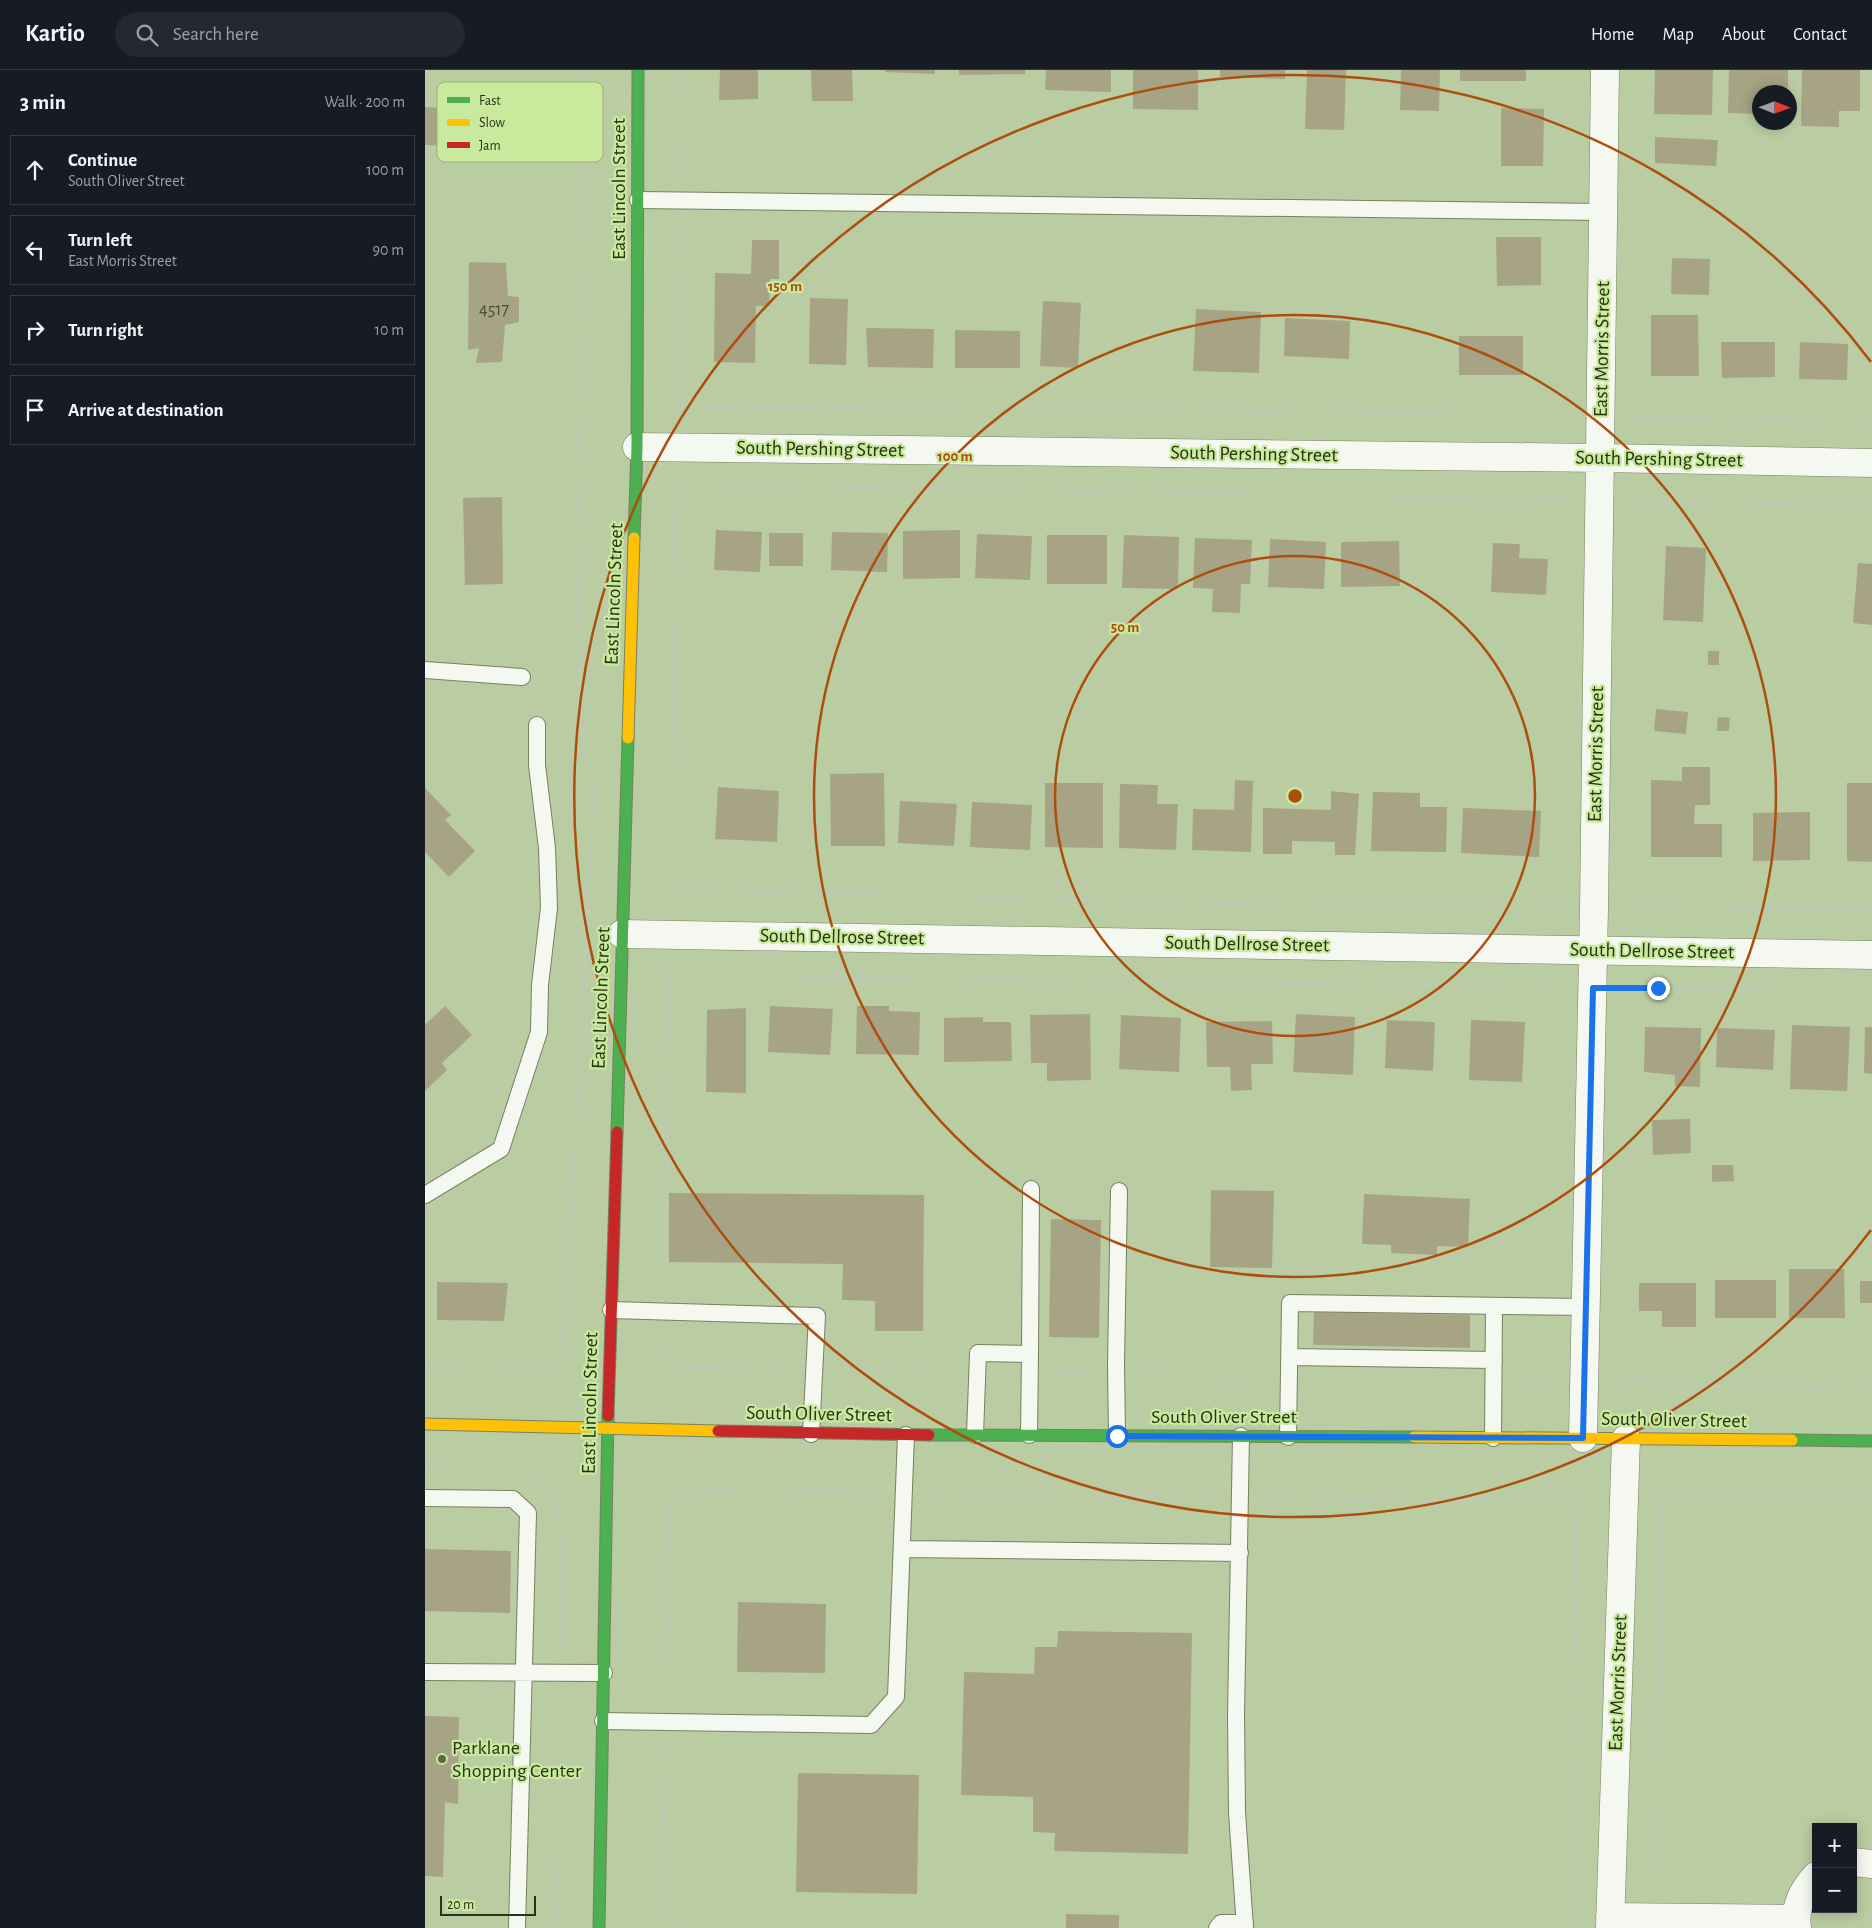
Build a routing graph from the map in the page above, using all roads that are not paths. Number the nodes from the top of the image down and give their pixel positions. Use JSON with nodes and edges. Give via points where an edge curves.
{"nodes":[{"id":1,"x":638,"y":70,"type":"edge"},
{"id":2,"x":1605,"y":70,"type":"edge"},
{"id":3,"x":637,"y":200,"type":"junction"},
{"id":4,"x":1603,"y":212,"type":"junction"},
{"id":5,"x":637,"y":447,"type":"junction"},
{"id":6,"x":1601,"y":458,"type":"junction"},
{"id":7,"x":1872,"y":463,"type":"edge"},
{"id":8,"x":425,"y":670,"type":"edge"},
{"id":9,"x":523,"y":677,"type":"dead end"},
{"id":10,"x":537,"y":725,"type":"dead end"},
{"id":11,"x":621,"y":934,"type":"junction"},
{"id":12,"x":1593,"y":950,"type":"junction"},
{"id":13,"x":1872,"y":956,"type":"edge"},
{"id":14,"x":1031,"y":1190,"type":"dead end"},
{"id":15,"x":1119,"y":1190,"type":"dead end"},
{"id":16,"x":425,"y":1195,"type":"edge"},
{"id":17,"x":1494,"y":1306,"type":"junction"},
{"id":18,"x":1586,"y":1307,"type":"junction"},
{"id":19,"x":611,"y":1310,"type":"junction"},
{"id":20,"x":1030,"y":1354,"type":"junction"},
{"id":21,"x":1289,"y":1357,"type":"junction"},
{"id":22,"x":1494,"y":1360,"type":"junction"},
{"id":23,"x":425,"y":1424,"type":"edge"},
{"id":24,"x":607,"y":1428,"type":"junction"},
{"id":25,"x":811,"y":1434,"type":"junction"},
{"id":26,"x":906,"y":1434,"type":"junction"},
{"id":27,"x":975,"y":1435,"type":"junction"},
{"id":28,"x":1029,"y":1435,"type":"junction"},
{"id":29,"x":1117,"y":1436,"type":"junction"},
{"id":30,"x":1241,"y":1436,"type":"junction"},
{"id":31,"x":1288,"y":1436,"type":"junction"},
{"id":32,"x":1493,"y":1438,"type":"junction"},
{"id":33,"x":1583,"y":1438,"type":"junction"},
{"id":34,"x":1626,"y":1439,"type":"junction"},
{"id":35,"x":1872,"y":1442,"type":"edge"},
{"id":36,"x":425,"y":1498,"type":"edge"},
{"id":37,"x":901,"y":1549,"type":"junction"},
{"id":38,"x":1240,"y":1553,"type":"junction"},
{"id":39,"x":425,"y":1672,"type":"edge"},
{"id":40,"x":524,"y":1672,"type":"junction"},
{"id":41,"x":604,"y":1674,"type":"junction"},
{"id":42,"x":603,"y":1721,"type":"junction"},
{"id":43,"x":1857,"y":1862,"type":"edge"},
{"id":44,"x":1872,"y":1864,"type":"edge"},
{"id":45,"x":1812,"y":1880,"type":"edge"},
{"id":46,"x":1610,"y":1923,"type":"edge"},
{"id":47,"x":1796,"y":1924,"type":"edge"},
{"id":48,"x":1245,"y":1926,"type":"edge"},
{"id":49,"x":517,"y":1928,"type":"edge"},
{"id":50,"x":599,"y":1928,"type":"edge"},
{"id":51,"x":1217,"y":1928,"type":"edge"}],
"edges":[{"from":1,"to":3,"type":"street","name":"East Lincoln Street"},
{"from":2,"to":4,"type":"street","name":"East Morris Street"},
{"from":3,"to":4,"type":"lane"},
{"from":3,"to":5,"type":"street","name":"East Lincoln Street"},
{"from":4,"to":6,"type":"street","name":"East Morris Street"},
{"from":5,"to":6,"type":"street","name":"South Pershing Street"},
{"from":5,"to":11,"type":"street","name":"East Lincoln Street"},
{"from":6,"to":7,"type":"street","name":"South Pershing Street"},
{"from":6,"to":12,"type":"street","name":"East Morris Street"},
{"from":8,"to":9,"type":"lane"},
{"from":10,"to":16,"type":"lane","via":[[537,765],[547,848],[549,908],[540,984],[539,1032],[501,1149]]},
{"from":11,"to":12,"type":"street","name":"South Dellrose Street"},
{"from":11,"to":19,"type":"street","name":"East Lincoln Street"},
{"from":12,"to":13,"type":"street","name":"South Dellrose Street"},
{"from":12,"to":18,"type":"street","name":"East Morris Street"},
{"from":14,"to":20,"type":"lane"},
{"from":15,"to":29,"type":"lane"},
{"from":17,"to":18,"type":"lane"},
{"from":17,"to":21,"type":"lane","via":[[1447,1310],[1338,1308],[1291,1303]]},
{"from":17,"to":22,"type":"lane"},
{"from":18,"to":33,"type":"street","name":"East Morris Street"},
{"from":19,"to":24,"type":"street","name":"East Lincoln Street"},
{"from":19,"to":25,"type":"lane","via":[[817,1316]]},
{"from":20,"to":27,"type":"lane","via":[[977,1354]]},
{"from":20,"to":28,"type":"lane"},
{"from":21,"to":22,"type":"lane","via":[[1337,1352],[1392,1352],[1446,1353]]},
{"from":21,"to":31,"type":"lane"},
{"from":22,"to":32,"type":"lane"},
{"from":23,"to":24,"type":"street","name":"South Oliver Street"},
{"from":24,"to":25,"type":"street","name":"South Oliver Street"},
{"from":24,"to":41,"type":"street","name":"East Lincoln Street"},
{"from":25,"to":26,"type":"street","name":"South Oliver Street"},
{"from":26,"to":27,"type":"street","name":"South Oliver Street"},
{"from":26,"to":37,"type":"lane"},
{"from":27,"to":28,"type":"street","name":"South Oliver Street"},
{"from":28,"to":29,"type":"street","name":"South Oliver Street"},
{"from":29,"to":30,"type":"street","name":"South Oliver Street"},
{"from":30,"to":31,"type":"street","name":"South Oliver Street"},
{"from":30,"to":38,"type":"lane"},
{"from":31,"to":32,"type":"street","name":"South Oliver Street"},
{"from":32,"to":33,"type":"street","name":"South Oliver Street"},
{"from":33,"to":34,"type":"street","name":"South Oliver Street"},
{"from":34,"to":35,"type":"street","name":"South Oliver Street"},
{"from":34,"to":46,"type":"street","name":"East Morris Street"},
{"from":36,"to":40,"type":"lane","via":[[513,1499],[528,1513]]},
{"from":37,"to":38,"type":"lane"},
{"from":37,"to":42,"type":"lane","via":[[896,1697],[871,1725]]},
{"from":38,"to":48,"type":"lane","via":[[1237,1812]]},
{"from":39,"to":40,"type":"lane"},
{"from":40,"to":41,"type":"lane"},
{"from":40,"to":49,"type":"lane"},
{"from":41,"to":42,"type":"street","name":"East Lincoln Street"},
{"from":42,"to":50,"type":"street","name":"East Lincoln Street"},
{"from":43,"to":44,"type":"street"},
{"from":45,"to":47,"type":"street","via":[[1798,1903]]},
{"from":46,"to":47,"type":"street"},
{"from":48,"to":51,"type":"lane","via":[[1221,1923]]}]}
